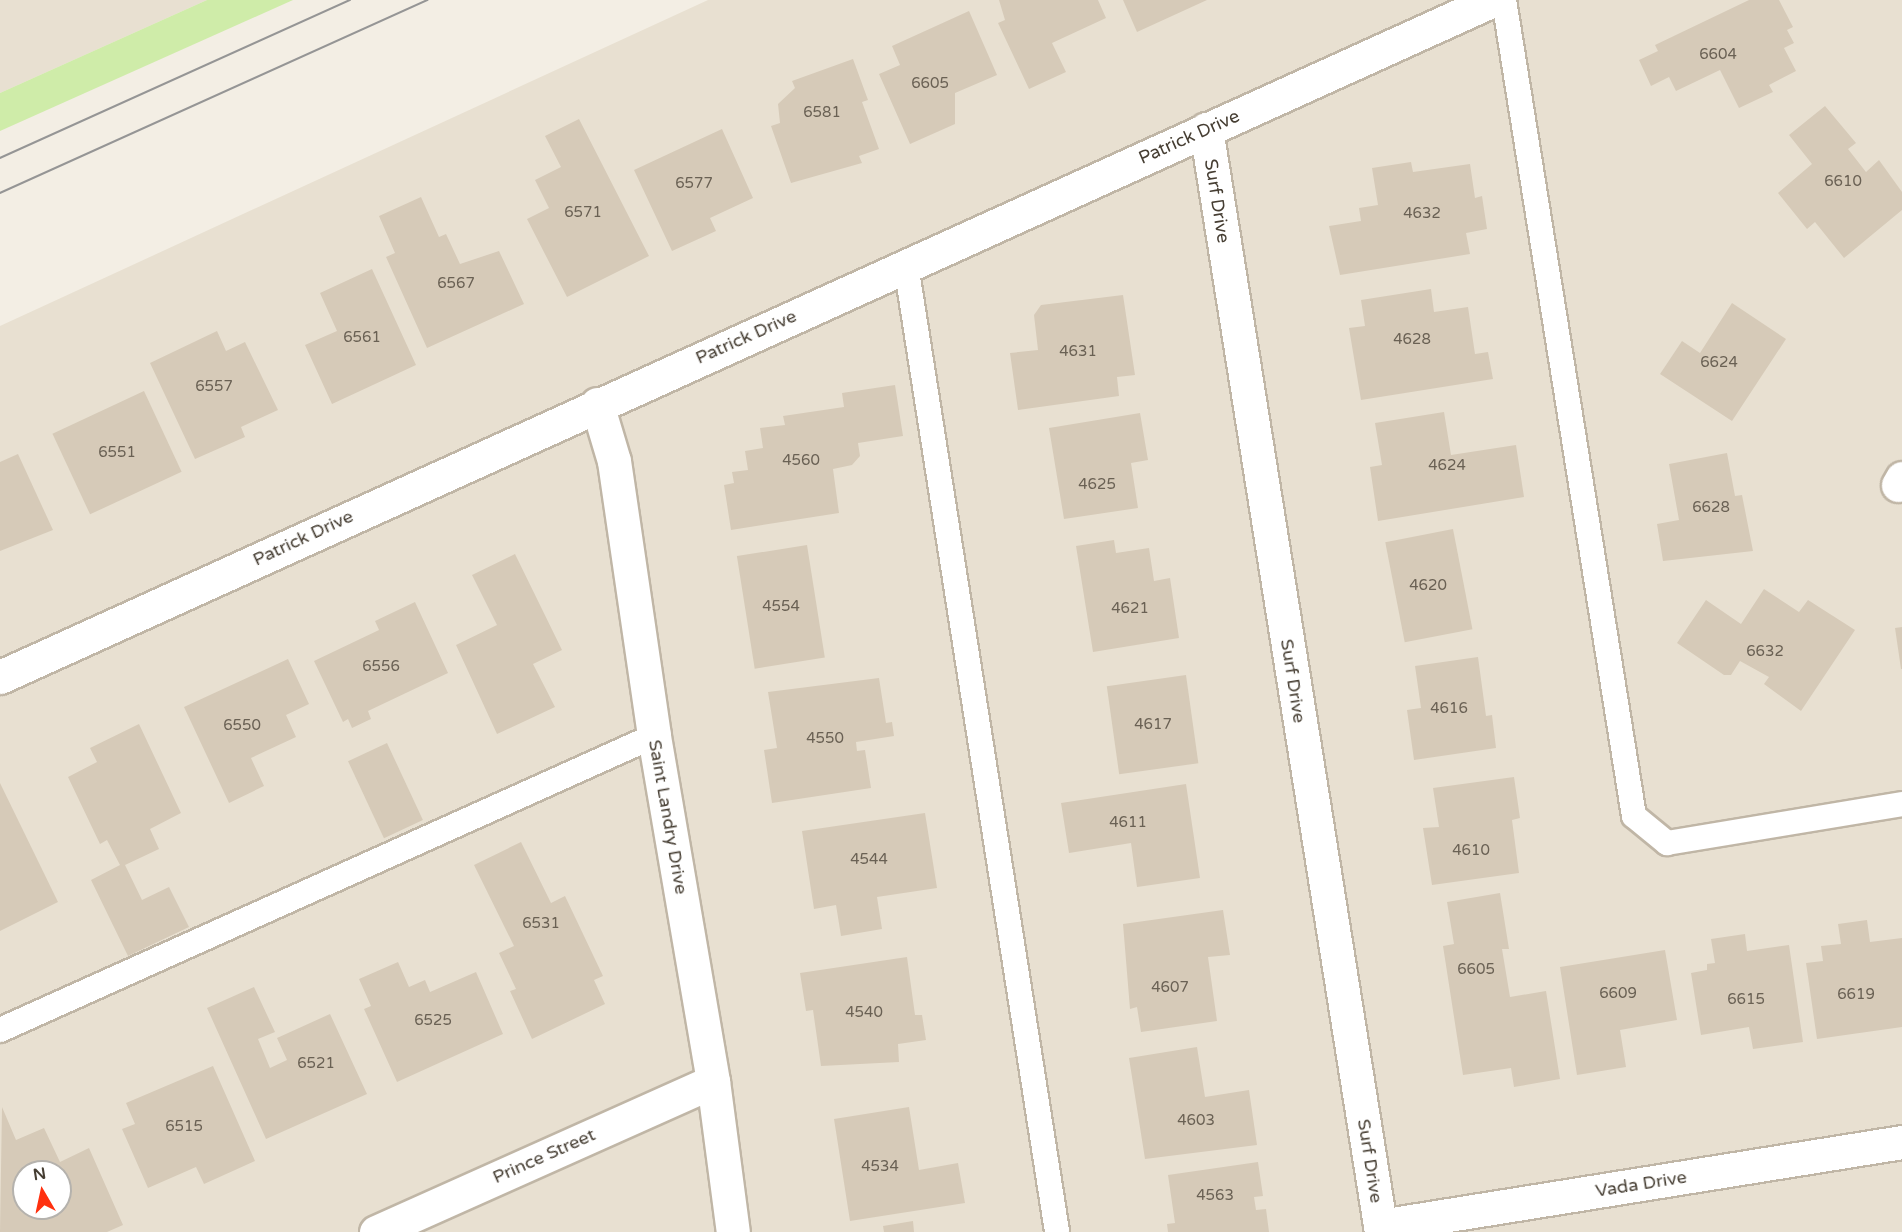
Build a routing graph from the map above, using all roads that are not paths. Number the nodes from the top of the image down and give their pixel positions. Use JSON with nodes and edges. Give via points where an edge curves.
{"nodes":[{"id":1,"x":1493,"y":0,"type":"edge"},
{"id":2,"x":1504,"y":0,"type":"edge"},
{"id":3,"x":1206,"y":129,"type":"junction"},
{"id":4,"x":906,"y":265,"type":"junction"},
{"id":5,"x":597,"y":404,"type":"junction"},
{"id":6,"x":0,"y":677,"type":"edge"},
{"id":7,"x":654,"y":736,"type":"junction"},
{"id":8,"x":1902,"y":804,"type":"edge"},
{"id":9,"x":0,"y":1030,"type":"edge"},
{"id":10,"x":713,"y":1081,"type":"junction"},
{"id":11,"x":1902,"y":1142,"type":"edge"},
{"id":12,"x":1380,"y":1229,"type":"edge"},
{"id":13,"x":376,"y":1232,"type":"edge"},
{"id":14,"x":733,"y":1232,"type":"edge"},
{"id":15,"x":1058,"y":1232,"type":"edge"}],
"edges":[{"from":1,"to":3,"type":"street","name":"Patrick Drive"},
{"from":2,"to":8,"type":"lane","via":[[1634,816],[1667,843]]},
{"from":3,"to":4,"type":"street","name":"Patrick Drive"},
{"from":3,"to":12,"type":"street","name":"Surf Drive"},
{"from":4,"to":5,"type":"street","name":"Patrick Drive"},
{"from":4,"to":15,"type":"lane"},
{"from":5,"to":6,"type":"street","name":"Patrick Drive"},
{"from":5,"to":7,"type":"street","name":"Saint Landry Drive","via":[[614,461]]},
{"from":7,"to":9,"type":"lane"},
{"from":7,"to":10,"type":"street","name":"Saint Landry Drive"},
{"from":10,"to":13,"type":"street","name":"Prince Street"},
{"from":10,"to":14,"type":"street","name":"Saint Landry Drive"},
{"from":11,"to":12,"type":"street","name":"Vada Drive"}]}
